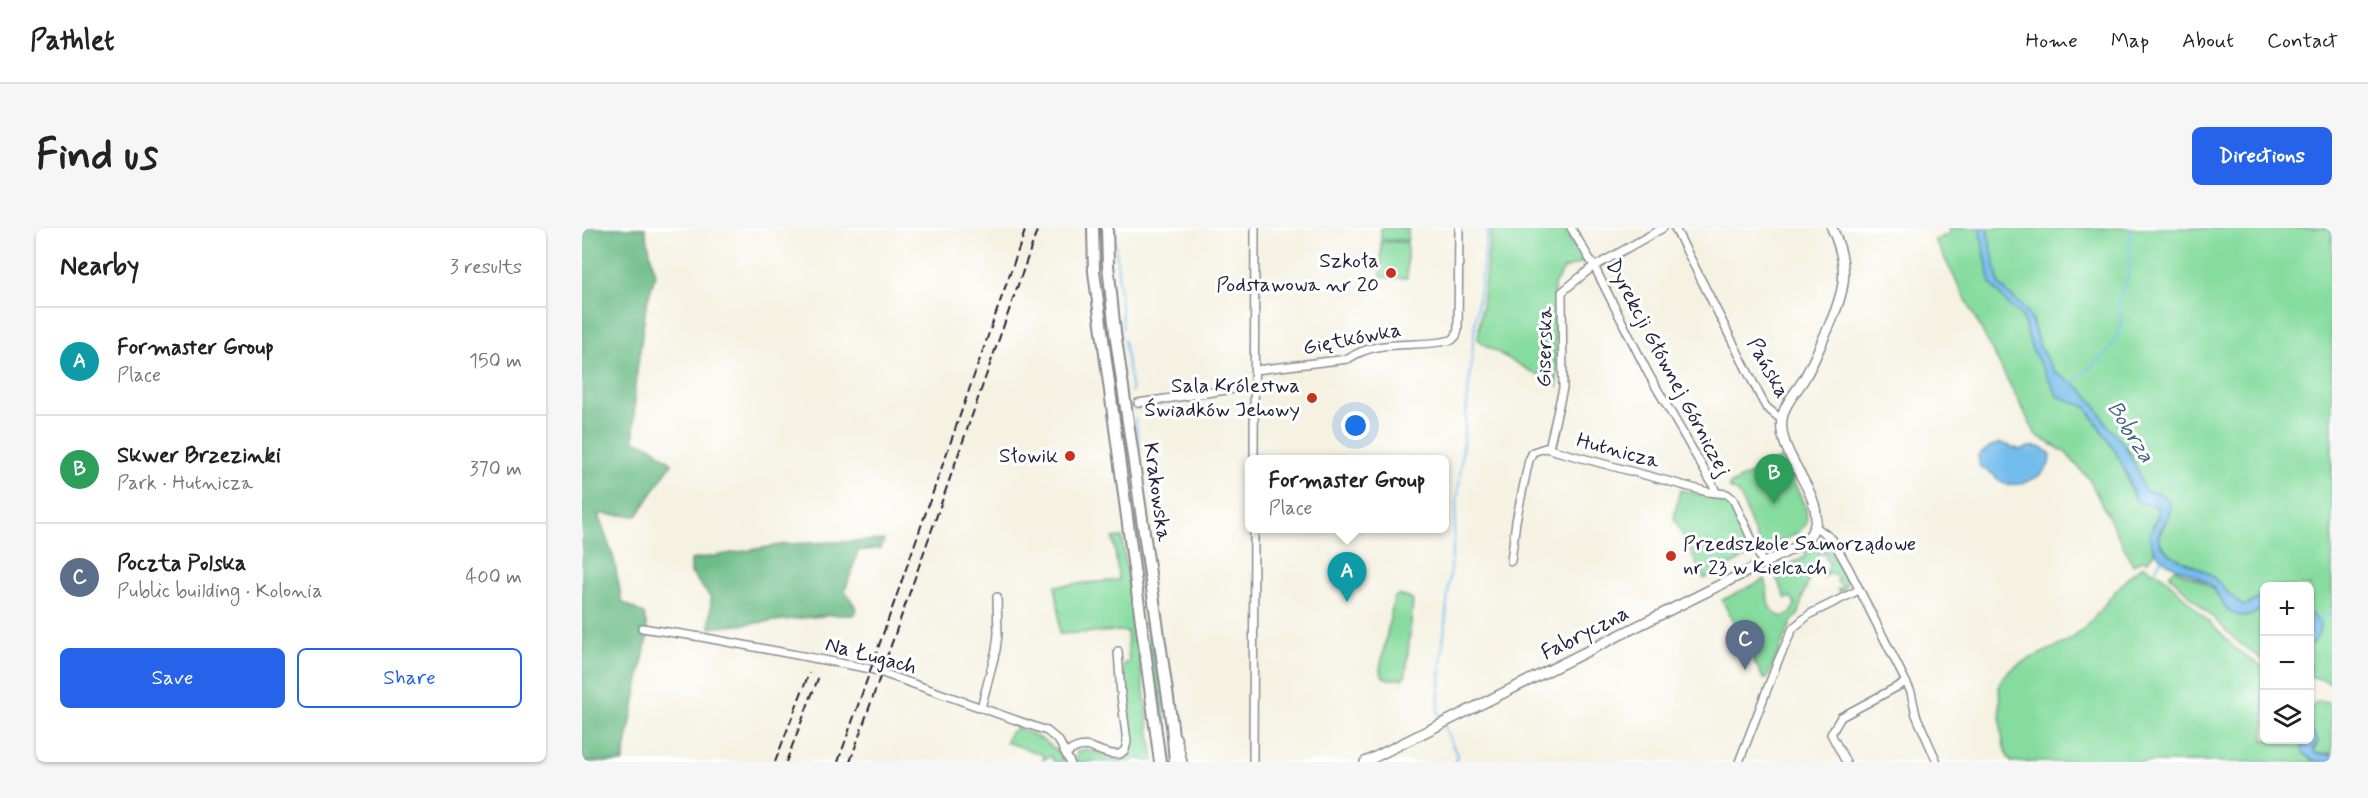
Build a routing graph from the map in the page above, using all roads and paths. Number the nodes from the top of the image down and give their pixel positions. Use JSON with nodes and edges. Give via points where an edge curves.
{"nodes":[{"id":1,"x":1093,"y":228,"type":"edge"},
{"id":2,"x":1107,"y":228,"type":"edge"},
{"id":3,"x":1255,"y":228,"type":"edge"},
{"id":4,"x":1459,"y":228,"type":"edge"},
{"id":5,"x":1571,"y":228,"type":"edge"},
{"id":6,"x":1663,"y":228,"type":"edge"},
{"id":7,"x":1675,"y":228,"type":"edge"},
{"id":8,"x":1832,"y":228,"type":"edge"},
{"id":9,"x":1594,"y":266,"type":"junction"},
{"id":10,"x":1254,"y":370,"type":"junction"},
{"id":11,"x":1254,"y":386,"type":"junction"},
{"id":12,"x":1138,"y":403,"type":"dead end"},
{"id":13,"x":1782,"y":420,"type":"junction"},
{"id":14,"x":1549,"y":448,"type":"junction"},
{"id":15,"x":1254,"y":455,"type":"edge"},
{"id":16,"x":1716,"y":493,"type":"junction"},
{"id":17,"x":1815,"y":527,"type":"junction"},
{"id":18,"x":1254,"y":533,"type":"edge"},
{"id":19,"x":1511,"y":561,"type":"dead end"},
{"id":20,"x":1763,"y":564,"type":"junction"},
{"id":21,"x":1859,"y":590,"type":"junction"},
{"id":22,"x":997,"y":597,"type":"dead end"},
{"id":23,"x":642,"y":628,"type":"dead end"},
{"id":24,"x":1118,"y":651,"type":"dead end"},
{"id":25,"x":1906,"y":682,"type":"junction"},
{"id":26,"x":981,"y":708,"type":"junction"},
{"id":27,"x":1172,"y":726,"type":"junction"},
{"id":28,"x":1067,"y":753,"type":"junction"},
{"id":29,"x":1070,"y":762,"type":"edge"},
{"id":30,"x":1160,"y":762,"type":"edge"},
{"id":31,"x":1175,"y":762,"type":"edge"},
{"id":32,"x":1182,"y":762,"type":"edge"},
{"id":33,"x":1253,"y":762,"type":"edge"},
{"id":34,"x":1365,"y":762,"type":"edge"},
{"id":35,"x":1739,"y":762,"type":"edge"},
{"id":36,"x":1845,"y":762,"type":"edge"},
{"id":37,"x":1937,"y":762,"type":"edge"}],
"edges":[{"from":1,"to":30,"type":"main road","name":"Krakowska","via":[[1094,272]]},
{"from":2,"to":27,"type":"main road","name":"Krakowska","via":[[1115,332]]},
{"from":3,"to":10,"type":"street"},
{"from":4,"to":10,"type":"street","name":"Giętkówka","via":[[1458,329],[1454,339],[1373,347],[1348,359]]},
{"from":5,"to":9,"type":"street","name":"Dyrekcji Głównej Górniczej"},
{"from":6,"to":9,"type":"street","name":"Giserska"},
{"from":7,"to":13,"type":"street","name":"Pańska","via":[[1761,399]]},
{"from":8,"to":13,"type":"main road","via":[[1843,259],[1842,293],[1811,367]]},
{"from":9,"to":14,"type":"street","name":"Giserska","via":[[1562,292],[1563,388]]},
{"from":9,"to":16,"type":"street","name":"Dyrekcji Głównej Górniczej"},
{"from":10,"to":11,"type":"street"},
{"from":11,"to":12,"type":"street"},
{"from":11,"to":15,"type":"street"},
{"from":13,"to":17,"type":"main road","name":"Pańska","via":[[1784,440],[1815,507]]},
{"from":14,"to":16,"type":"street","name":"Hutnicza"},
{"from":14,"to":19,"type":"street","name":"Hutnicza","via":[[1537,449],[1529,460]]},
{"from":16,"to":20,"type":"street","name":"Hutnicza","via":[[1733,499]]},
{"from":17,"to":20,"type":"main road","name":"Fabryczna","via":[[1804,542]]},
{"from":17,"to":21,"type":"street","via":[[1832,539]]},
{"from":18,"to":33,"type":"street"},
{"from":20,"to":34,"type":"main road","name":"Fabryczna"},
{"from":21,"to":25,"type":"street"},
{"from":21,"to":35,"type":"street","via":[[1810,614],[1793,628]]},
{"from":22,"to":26,"type":"street","via":[[998,634]]},
{"from":23,"to":26,"type":"street","name":"Na Ługach","via":[[849,664]]},
{"from":24,"to":28,"type":"street","via":[[1125,750],[1113,754],[1085,745]]},
{"from":25,"to":36,"type":"street","via":[[1841,717],[1831,734]]},
{"from":25,"to":37,"type":"street"},
{"from":26,"to":28,"type":"street","name":"Na Ługach","via":[[1047,731]]},
{"from":27,"to":31,"type":"main road","name":"Krakowska"},
{"from":27,"to":32,"type":"main road"},
{"from":28,"to":29,"type":"street","name":"Na Ługach"}]}
